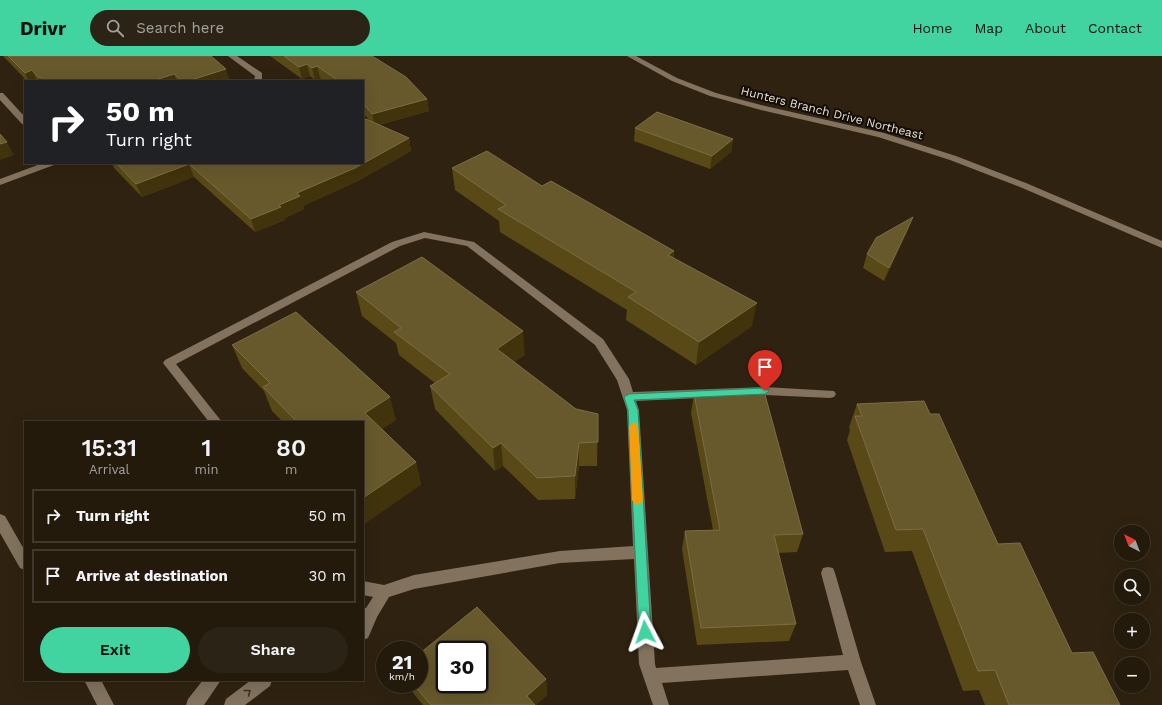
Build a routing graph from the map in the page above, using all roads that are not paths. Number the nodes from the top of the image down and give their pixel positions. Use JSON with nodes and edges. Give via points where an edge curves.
{"nodes":[{"id":1,"x":232,"y":56,"type":"edge"},
{"id":2,"x":631,"y":56,"type":"edge"},
{"id":3,"x":258,"y":80,"type":"edge"},
{"id":4,"x":0,"y":95,"type":"edge"},
{"id":5,"x":24,"y":121,"type":"edge"},
{"id":6,"x":48,"y":164,"type":"edge"},
{"id":7,"x":0,"y":182,"type":"edge"},
{"id":8,"x":1162,"y":245,"type":"edge"},
{"id":9,"x":830,"y":394,"type":"dead end"},
{"id":10,"x":629,"y":397,"type":"junction"},
{"id":11,"x":215,"y":421,"type":"edge"},
{"id":12,"x":0,"y":520,"type":"edge"},
{"id":13,"x":640,"y":552,"type":"junction"},
{"id":14,"x":24,"y":562,"type":"edge"},
{"id":15,"x":828,"y":573,"type":"dead end"},
{"id":16,"x":364,"y":588,"type":"edge"},
{"id":17,"x":384,"y":592,"type":"junction"},
{"id":18,"x":367,"y":615,"type":"edge"},
{"id":19,"x":364,"y":628,"type":"edge"},
{"id":20,"x":853,"y":662,"type":"junction"},
{"id":21,"x":651,"y":676,"type":"junction"},
{"id":22,"x":93,"y":681,"type":"edge"},
{"id":23,"x":212,"y":681,"type":"edge"},
{"id":24,"x":263,"y":681,"type":"edge"},
{"id":25,"x":106,"y":705,"type":"edge"},
{"id":26,"x":194,"y":705,"type":"edge"},
{"id":27,"x":232,"y":705,"type":"edge"},
{"id":28,"x":661,"y":705,"type":"edge"},
{"id":29,"x":868,"y":705,"type":"edge"}],
"edges":[{"from":1,"to":3,"type":"street","via":[[259,75]]},
{"from":2,"to":8,"type":"street","name":"Hunters Branch Drive Northeast","via":[[664,75],[720,96],[880,134],[934,151],[988,171]]},
{"from":4,"to":5,"type":"street"},
{"from":6,"to":7,"type":"street"},
{"from":9,"to":10,"type":"street","via":[[765,391]]},
{"from":10,"to":11,"type":"street","via":[[623,379],[599,342],[470,244],[424,235],[396,244],[169,363]]},
{"from":10,"to":13,"type":"street","via":[[633,410]]},
{"from":12,"to":14,"type":"street"},
{"from":13,"to":17,"type":"street","via":[[560,557],[414,582]]},
{"from":13,"to":21,"type":"street","via":[[647,664]]},
{"from":15,"to":20,"type":"street"},
{"from":16,"to":17,"type":"street"},
{"from":17,"to":18,"type":"street"},
{"from":18,"to":19,"type":"street"},
{"from":20,"to":21,"type":"street"},
{"from":20,"to":29,"type":"street"},
{"from":21,"to":28,"type":"street"},
{"from":22,"to":25,"type":"street"},
{"from":23,"to":26,"type":"street"},
{"from":27,"to":24,"type":"street","one_way":true}]}
